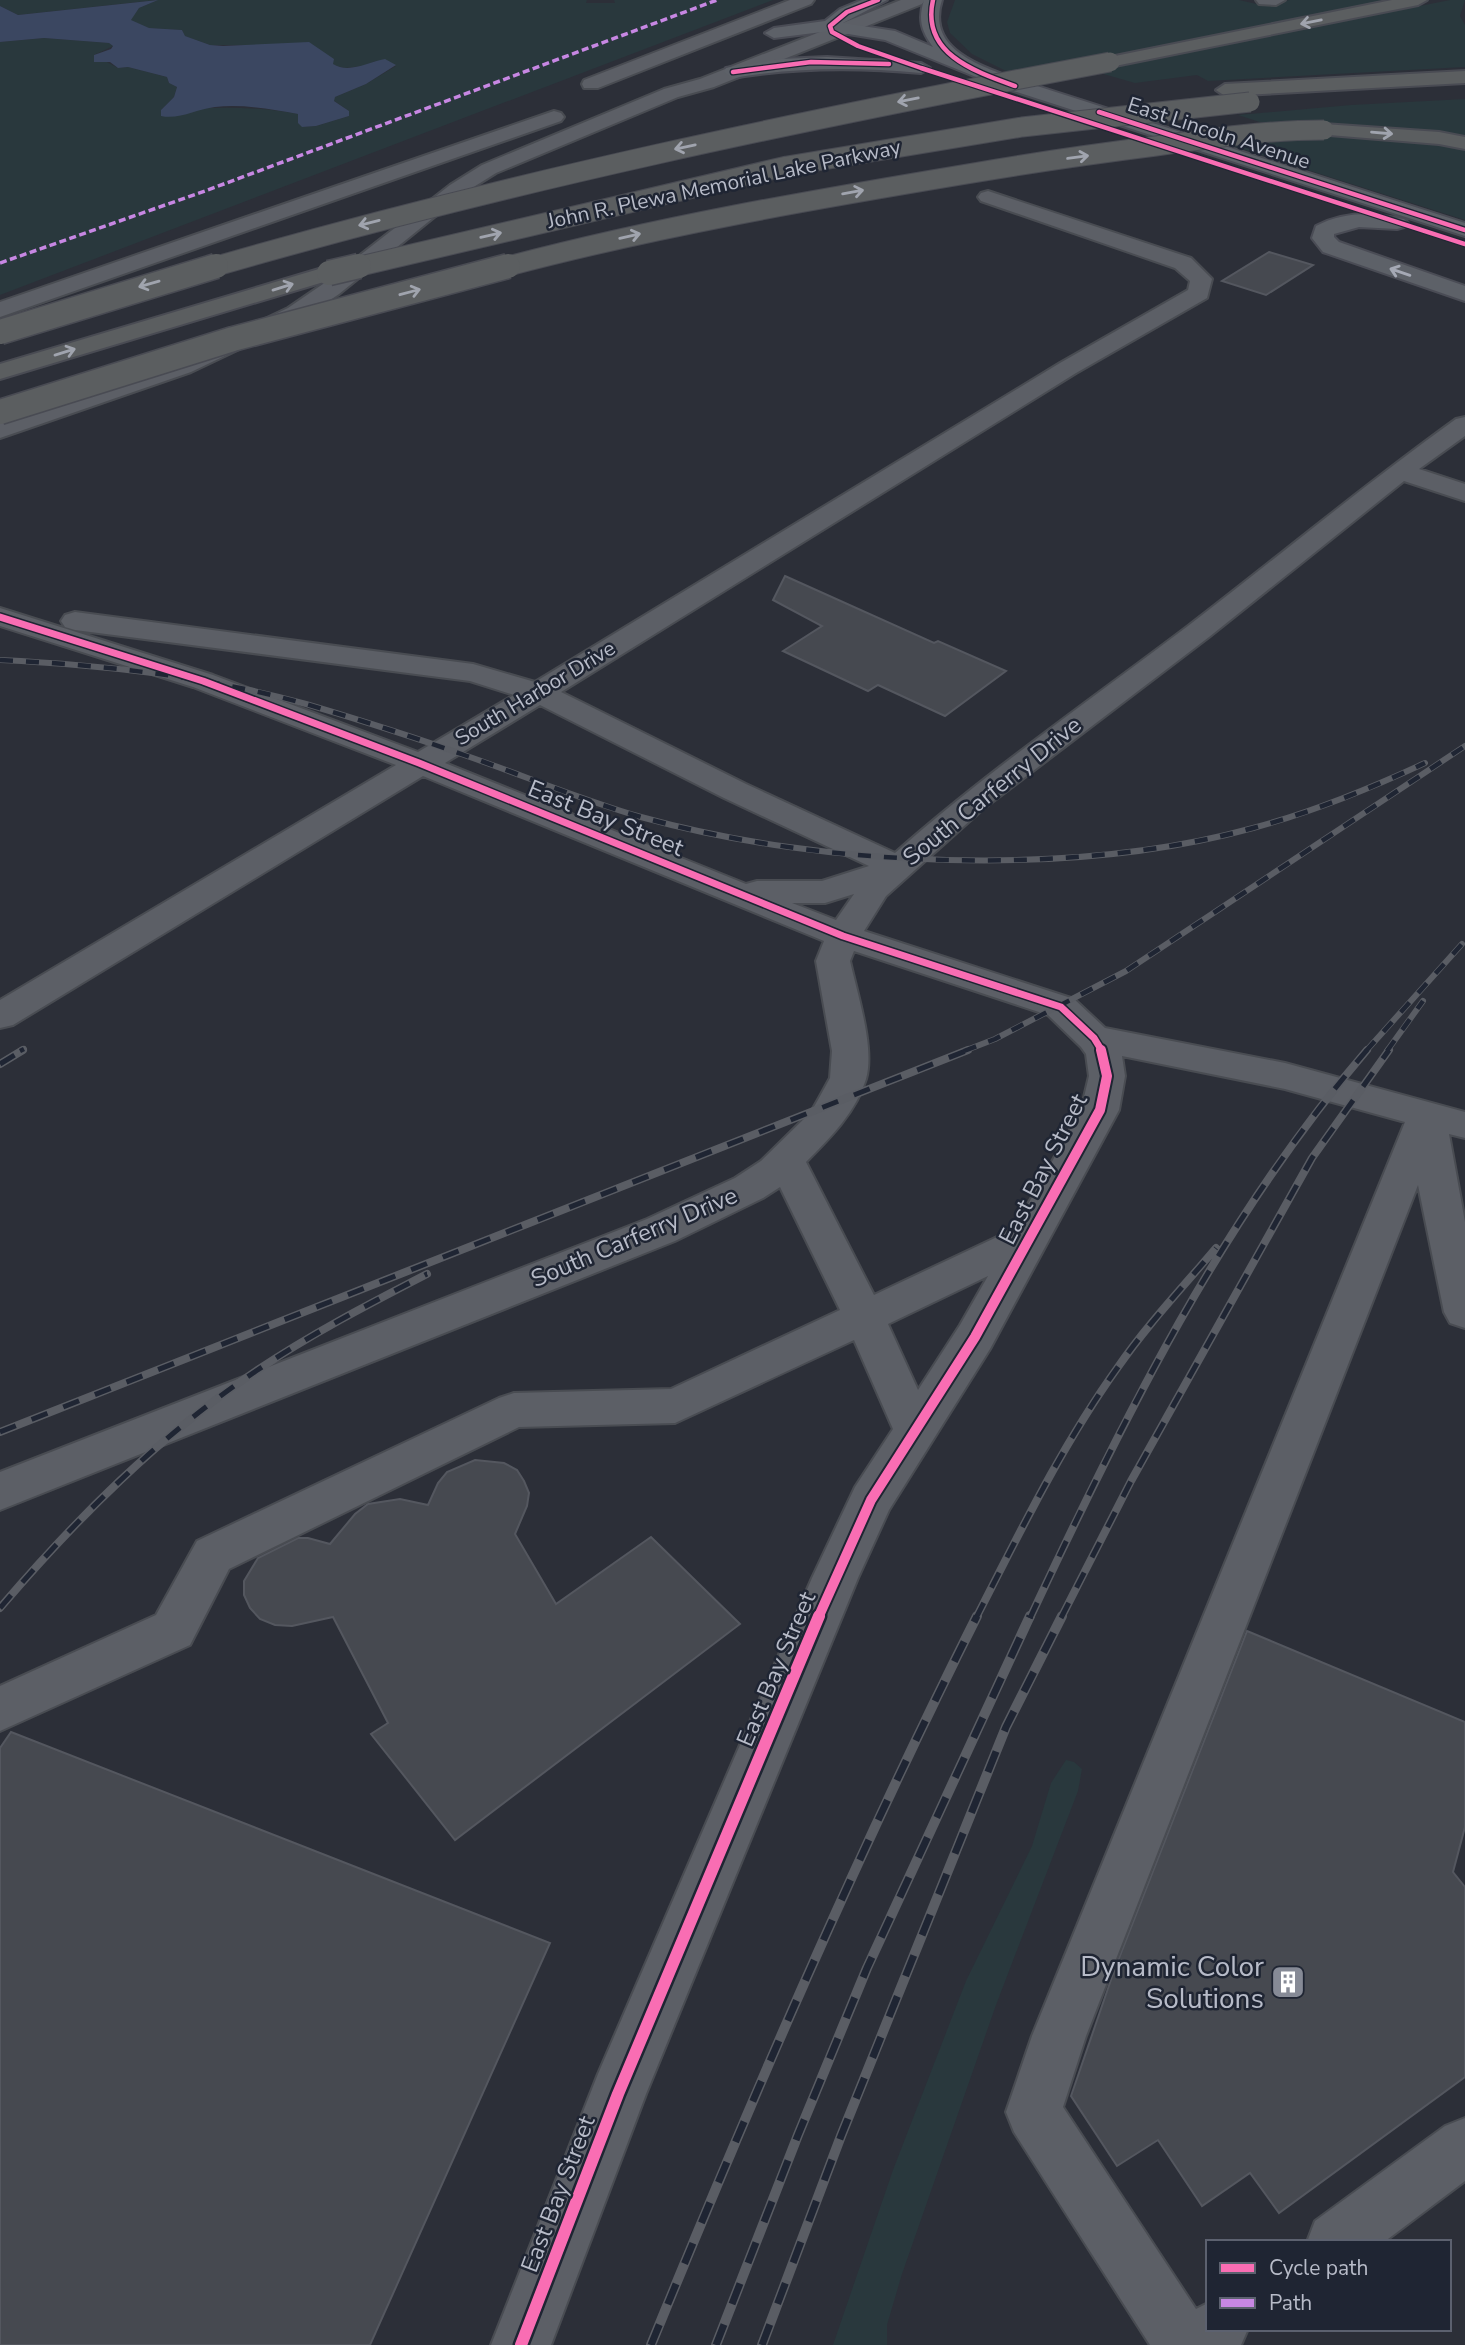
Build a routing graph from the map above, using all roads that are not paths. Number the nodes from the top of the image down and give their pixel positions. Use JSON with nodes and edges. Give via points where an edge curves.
{"nodes":[{"id":1,"x":805,"y":0,"type":"edge"},
{"id":2,"x":856,"y":0,"type":"edge"},
{"id":3,"x":878,"y":0,"type":"edge"},
{"id":4,"x":916,"y":0,"type":"edge"},
{"id":5,"x":933,"y":0,"type":"edge"},
{"id":6,"x":1265,"y":0,"type":"edge"},
{"id":7,"x":1276,"y":0,"type":"edge"},
{"id":8,"x":1418,"y":0,"type":"edge"},
{"id":9,"x":836,"y":28,"type":"junction"},
{"id":10,"x":774,"y":33,"type":"junction"},
{"id":11,"x":964,"y":66,"type":"junction"},
{"id":12,"x":921,"y":68,"type":"junction"},
{"id":13,"x":733,"y":72,"type":"junction"},
{"id":14,"x":1465,"y":77,"type":"edge"},
{"id":15,"x":1465,"y":90,"type":"edge"},
{"id":16,"x":671,"y":93,"type":"junction"},
{"id":17,"x":577,"y":99,"type":"junction"},
{"id":18,"x":626,"y":111,"type":"junction"},
{"id":19,"x":1465,"y":143,"type":"edge"},
{"id":20,"x":690,"y":168,"type":"dead end"},
{"id":21,"x":637,"y":179,"type":"dead end"},
{"id":22,"x":988,"y":197,"type":"dead end"},
{"id":23,"x":1397,"y":223,"type":"junction"},
{"id":24,"x":1465,"y":230,"type":"edge"},
{"id":25,"x":1465,"y":244,"type":"edge"},
{"id":26,"x":1465,"y":293,"type":"edge"},
{"id":27,"x":0,"y":310,"type":"edge"},
{"id":28,"x":0,"y":332,"type":"edge"},
{"id":29,"x":0,"y":346,"type":"edge"},
{"id":30,"x":0,"y":372,"type":"edge"},
{"id":31,"x":0,"y":412,"type":"edge"},
{"id":32,"x":1465,"y":424,"type":"edge"},
{"id":33,"x":0,"y":431,"type":"edge"},
{"id":34,"x":1400,"y":471,"type":"junction"},
{"id":35,"x":1465,"y":493,"type":"edge"},
{"id":36,"x":0,"y":611,"type":"edge"},
{"id":37,"x":0,"y":617,"type":"edge"},
{"id":38,"x":539,"y":693,"type":"junction"},
{"id":39,"x":419,"y":763,"type":"junction"},
{"id":40,"x":898,"y":867,"type":"junction"},
{"id":41,"x":731,"y":890,"type":"junction"},
{"id":42,"x":843,"y":936,"type":"junction"},
{"id":43,"x":0,"y":1016,"type":"edge"},
{"id":44,"x":1094,"y":1038,"type":"junction"},
{"id":45,"x":1446,"y":1120,"type":"edge"},
{"id":46,"x":786,"y":1160,"type":"junction"},
{"id":47,"x":1028,"y":1240,"type":"junction"},
{"id":48,"x":1465,"y":1312,"type":"edge"},
{"id":49,"x":864,"y":1316,"type":"junction"},
{"id":50,"x":915,"y":1430,"type":"junction"},
{"id":51,"x":0,"y":1491,"type":"edge"},
{"id":52,"x":0,"y":1709,"type":"edge"},
{"id":53,"x":1465,"y":2146,"type":"edge"},
{"id":54,"x":1339,"y":2240,"type":"edge"},
{"id":55,"x":1215,"y":2331,"type":"edge"},
{"id":56,"x":521,"y":2345,"type":"edge"},
{"id":57,"x":1185,"y":2345,"type":"edge"},
{"id":58,"x":1197,"y":2345,"type":"edge"}],
"edges":[{"from":1,"to":17,"type":"street","via":[[591,84],[613,93]]},
{"from":2,"to":10,"type":"street"},
{"from":3,"to":9,"type":"main road","via":[[835,19]]},
{"from":4,"to":9,"type":"street"},
{"from":5,"to":11,"type":"main road","via":[[927,17],[934,37]]},
{"from":6,"to":7,"type":"street"},
{"from":8,"to":28,"type":"highway","one_way":true,"bridge":true,"via":[[813,119],[548,177],[296,241]]},
{"from":9,"to":10,"type":"main road"},
{"from":9,"to":11,"type":"main road","name":"East Lincoln Avenue","via":[[888,35]]},
{"from":9,"to":12,"type":"main road","name":"East Lincoln Avenue","via":[[858,46]]},
{"from":9,"to":13,"type":"street"},
{"from":10,"to":16,"type":"street"},
{"from":11,"to":24,"type":"main road","name":"East Lincoln Avenue"},
{"from":12,"to":13,"type":"main road","via":[[820,61]]},
{"from":12,"to":23,"type":"main road","name":"East Lincoln Avenue"},
{"from":13,"to":16,"type":"street"},
{"from":14,"to":20,"type":"highway","name":"John R. Plewa Memorial Lake Parkway","via":[[1225,90],[1006,115]]},
{"from":30,"to":15,"type":"highway","name":"John R. Plewa Memorial Lake Parkway","one_way":true,"bridge":true,"via":[[329,273],[800,163],[1022,127],[1250,102]]},
{"from":16,"to":18,"type":"street"},
{"from":17,"to":18,"type":"street"},
{"from":17,"to":27,"type":"street","via":[[556,116]]},
{"from":18,"to":33,"type":"street","via":[[489,169],[296,313],[183,367]]},
{"from":31,"to":19,"type":"highway","one_way":true,"bridge":true,"via":[[233,339],[583,246],[734,212],[1043,161],[1291,130]]},
{"from":21,"to":29,"type":"highway","name":"John R. Plewa Memorial Lake Parkway","via":[[318,252]]},
{"from":22,"to":38,"type":"street","name":"South Harbor Drive","via":[[1183,263],[1201,279],[1199,293],[1068,368]]},
{"from":23,"to":25,"type":"main road","name":"East Lincoln Avenue"},
{"from":26,"to":23,"type":"main road","one_way":true,"via":[[1331,247],[1322,238],[1334,224]]},
{"from":32,"to":34,"type":"street","name":"South Carferry Drive"},
{"from":34,"to":35,"type":"street"},
{"from":34,"to":40,"type":"street","name":"South Carferry Drive","via":[[1199,631],[972,802]]},
{"from":36,"to":38,"type":"street","via":[[418,664],[473,673]]},
{"from":37,"to":39,"type":"street","name":"East Bay Street","via":[[203,681]]},
{"from":38,"to":39,"type":"street","name":"South Harbor Drive"},
{"from":38,"to":40,"type":"street"},
{"from":39,"to":41,"type":"street","name":"East Bay Street"},
{"from":39,"to":43,"type":"street","name":"South Harbor Drive"},
{"from":40,"to":41,"type":"street","via":[[825,892]]},
{"from":40,"to":42,"type":"street","name":"South Carferry Drive","via":[[874,889]]},
{"from":41,"to":42,"type":"street","name":"East Bay Street"},
{"from":42,"to":44,"type":"street","name":"East Bay Street","via":[[1061,1007]]},
{"from":42,"to":46,"type":"street","name":"South Carferry Drive","via":[[834,961],[850,1051],[848,1078],[824,1121]]},
{"from":44,"to":45,"type":"street","via":[[1285,1076]]},
{"from":44,"to":47,"type":"street","name":"East Bay Street","via":[[1104,1054],[1107,1076],[1100,1110]]},
{"from":45,"to":48,"type":"street","via":[[1438,1188]]},
{"from":45,"to":57,"type":"street","via":[[1059,2036],[1034,2112]]},
{"from":46,"to":49,"type":"street"},
{"from":46,"to":51,"type":"street","name":"South Carferry Drive","via":[[749,1188],[661,1230]]},
{"from":47,"to":49,"type":"street"},
{"from":47,"to":50,"type":"street","name":"East Bay Street","via":[[975,1337]]},
{"from":49,"to":50,"type":"street"},
{"from":49,"to":52,"type":"street","via":[[675,1406],[514,1410],[213,1555],[173,1630]]},
{"from":50,"to":56,"type":"street","name":"East Bay Street","via":[[871,1500],[835,1578],[618,2094]]},
{"from":53,"to":54,"type":"street"},
{"from":55,"to":58,"type":"street"}]}
